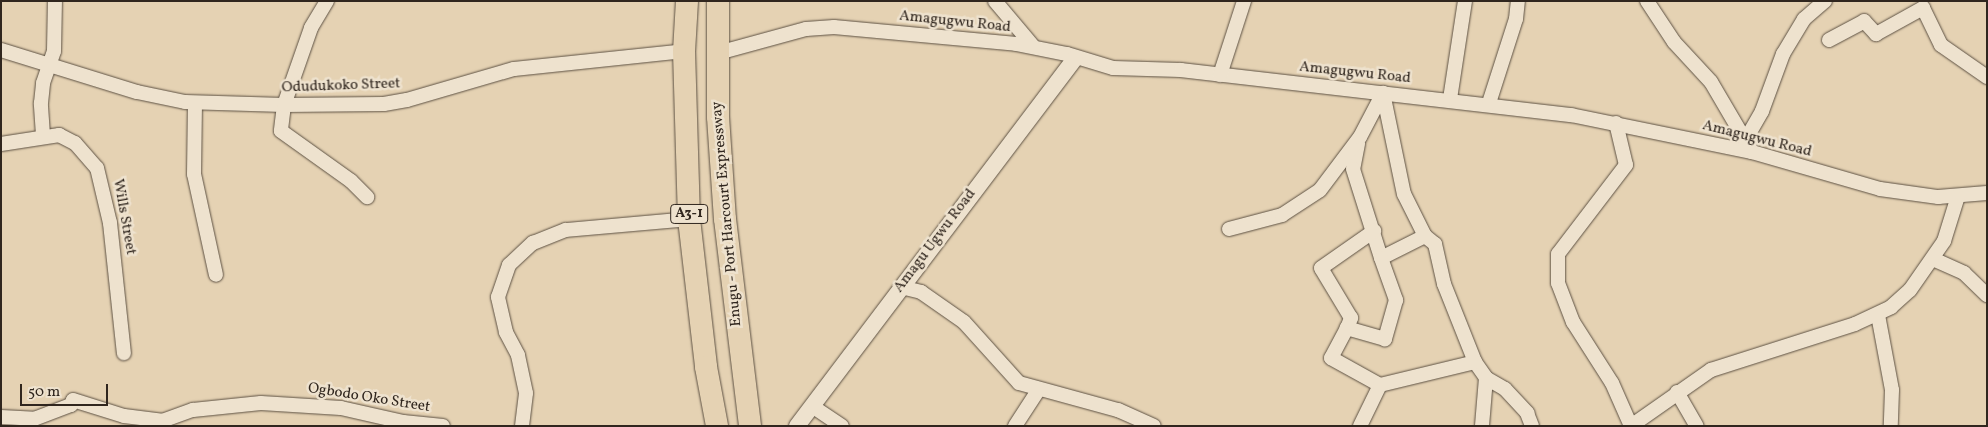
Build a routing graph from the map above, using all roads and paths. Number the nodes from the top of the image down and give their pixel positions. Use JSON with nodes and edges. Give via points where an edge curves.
{"nodes":[{"id":1,"x":55,"y":1,"type":"edge"},
{"id":2,"x":327,"y":1,"type":"edge"},
{"id":3,"x":687,"y":1,"type":"edge"},
{"id":4,"x":718,"y":1,"type":"edge"},
{"id":5,"x":995,"y":1,"type":"edge"},
{"id":6,"x":1244,"y":1,"type":"edge"},
{"id":7,"x":1465,"y":1,"type":"edge"},
{"id":8,"x":1518,"y":1,"type":"edge"},
{"id":9,"x":1647,"y":1,"type":"edge"},
{"id":10,"x":1825,"y":1,"type":"edge"},
{"id":11,"x":1829,"y":40,"type":"dead end"},
{"id":12,"x":1033,"y":46,"type":"junction"},
{"id":13,"x":1,"y":50,"type":"edge"},
{"id":14,"x":684,"y":52,"type":"junction"},
{"id":15,"x":718,"y":53,"type":"junction"},
{"id":16,"x":1075,"y":58,"type":"junction"},
{"id":17,"x":50,"y":66,"type":"junction"},
{"id":18,"x":1220,"y":75,"type":"junction"},
{"id":19,"x":1987,"y":77,"type":"edge"},
{"id":20,"x":1383,"y":93,"type":"junction"},
{"id":21,"x":1450,"y":99,"type":"junction"},
{"id":22,"x":195,"y":103,"type":"junction"},
{"id":23,"x":1489,"y":103,"type":"junction"},
{"id":24,"x":284,"y":105,"type":"junction"},
{"id":25,"x":1616,"y":123,"type":"junction"},
{"id":26,"x":44,"y":135,"type":"junction"},
{"id":27,"x":1360,"y":137,"type":"junction"},
{"id":28,"x":1,"y":144,"type":"edge"},
{"id":29,"x":1749,"y":145,"type":"junction"},
{"id":30,"x":1987,"y":193,"type":"edge"},
{"id":31,"x":1958,"y":196,"type":"junction"},
{"id":32,"x":368,"y":197,"type":"dead end"},
{"id":33,"x":689,"y":219,"type":"junction"},
{"id":34,"x":1229,"y":229,"type":"dead end"},
{"id":35,"x":1374,"y":231,"type":"junction"},
{"id":36,"x":1425,"y":236,"type":"junction"},
{"id":37,"x":1381,"y":258,"type":"junction"},
{"id":38,"x":1933,"y":258,"type":"junction"},
{"id":39,"x":216,"y":276,"type":"dead end"},
{"id":40,"x":901,"y":287,"type":"junction"},
{"id":41,"x":1987,"y":295,"type":"edge"},
{"id":42,"x":1878,"y":315,"type":"junction"},
{"id":43,"x":1346,"y":328,"type":"junction"},
{"id":44,"x":124,"y":353,"type":"dead end"},
{"id":45,"x":1475,"y":362,"type":"junction"},
{"id":46,"x":1486,"y":378,"type":"junction"},
{"id":47,"x":1380,"y":385,"type":"junction"},
{"id":48,"x":1039,"y":389,"type":"junction"},
{"id":49,"x":1677,"y":392,"type":"junction"},
{"id":50,"x":812,"y":406,"type":"junction"},
{"id":51,"x":1,"y":417,"type":"edge"},
{"id":52,"x":522,"y":421,"type":"edge"},
{"id":53,"x":40,"y":422,"type":"edge"},
{"id":54,"x":162,"y":423,"type":"edge"},
{"id":55,"x":443,"y":426,"type":"edge"},
{"id":56,"x":510,"y":426,"type":"edge"},
{"id":57,"x":717,"y":426,"type":"edge"},
{"id":58,"x":750,"y":426,"type":"edge"},
{"id":59,"x":797,"y":426,"type":"edge"},
{"id":60,"x":842,"y":426,"type":"edge"},
{"id":61,"x":1015,"y":426,"type":"edge"},
{"id":62,"x":1154,"y":426,"type":"edge"},
{"id":63,"x":1360,"y":426,"type":"edge"},
{"id":64,"x":1482,"y":426,"type":"edge"},
{"id":65,"x":1532,"y":426,"type":"edge"},
{"id":66,"x":1631,"y":426,"type":"edge"},
{"id":67,"x":1697,"y":426,"type":"edge"},
{"id":68,"x":1891,"y":426,"type":"edge"}],
"edges":[{"from":1,"to":17,"type":"street","via":[[54,51]]},
{"from":2,"to":24,"type":"street","via":[[311,28]]},
{"from":3,"to":14,"type":"highway","number":"A3-1"},
{"from":4,"to":15,"type":"highway","name":"Enugu - Port Harcourt Expressway","number":"A3-1"},
{"from":5,"to":12,"type":"street"},
{"from":6,"to":18,"type":"street"},
{"from":7,"to":21,"type":"street"},
{"from":8,"to":23,"type":"street","via":[[1512,33]]},
{"from":9,"to":29,"type":"street","via":[[1674,42],[1712,82]]},
{"from":10,"to":29,"type":"street","via":[[1804,19],[1783,54]]},
{"from":11,"to":19,"type":"street","via":[[1864,21],[1876,34],[1923,8],[1941,45]]},
{"from":12,"to":15,"type":"street","name":"Amagugwu Road","via":[[834,26],[806,29]]},
{"from":12,"to":16,"type":"street","name":"Amagugwu Road"},
{"from":13,"to":17,"type":"street","name":"Odudukoko Street"},
{"from":14,"to":24,"type":"street","name":"Odudukoko Street","via":[[514,69],[384,104]]},
{"from":14,"to":33,"type":"highway","number":"A3-1"},
{"from":15,"to":58,"type":"highway","name":"Enugu - Port Harcourt Expressway","number":"A3-1","via":[[718,117],[725,219]]},
{"from":16,"to":18,"type":"street","name":"Amagugwu Road","via":[[1113,68]]},
{"from":16,"to":40,"type":"street","name":"Amagu Ugwu Road"},
{"from":17,"to":22,"type":"street","name":"Odudukoko Street","via":[[137,92]]},
{"from":17,"to":26,"type":"street","via":[[40,103]]},
{"from":18,"to":20,"type":"street","name":"Amagugwu Road"},
{"from":20,"to":21,"type":"street","name":"Amagugwu Road"},
{"from":20,"to":27,"type":"street"},
{"from":20,"to":36,"type":"street","via":[[1404,194]]},
{"from":21,"to":23,"type":"street","name":"Amagugwu Road"},
{"from":22,"to":24,"type":"street","name":"Odudukoko Street"},
{"from":22,"to":39,"type":"street","via":[[194,174]]},
{"from":23,"to":25,"type":"street","name":"Amagugwu Road"},
{"from":24,"to":32,"type":"street","via":[[281,131]]},
{"from":25,"to":29,"type":"street","name":"Amagugwu Road"},
{"from":25,"to":66,"type":"street","via":[[1626,165],[1558,254],[1558,282],[1574,322],[1612,384]]},
{"from":26,"to":28,"type":"street","name":"Wills Street"},
{"from":26,"to":44,"type":"street","name":"Wills Street","via":[[59,135],[75,143],[99,173],[116,258]]},
{"from":27,"to":34,"type":"street","via":[[1330,179],[1306,201],[1282,215]]},
{"from":27,"to":35,"type":"street","via":[[1353,169]]},
{"from":29,"to":31,"type":"street","name":"Amagugwu Road","via":[[1880,190],[1938,197]]},
{"from":30,"to":31,"type":"street","name":"Amagugwu Road"},
{"from":31,"to":38,"type":"street","via":[[1950,226]]},
{"from":33,"to":52,"type":"street","via":[[566,230],[534,243],[509,265],[498,297],[506,332],[518,355],[526,393]]},
{"from":33,"to":57,"type":"highway","number":"A3-1","via":[[706,367]]},
{"from":35,"to":37,"type":"street"},
{"from":35,"to":43,"type":"street","via":[[1321,268],[1352,318]]},
{"from":36,"to":37,"type":"street"},
{"from":36,"to":45,"type":"street","via":[[1435,244],[1444,284]]},
{"from":37,"to":43,"type":"street","via":[[1396,300],[1385,339]]},
{"from":38,"to":41,"type":"street","via":[[1964,274]]},
{"from":38,"to":42,"type":"street","via":[[1899,301]]},
{"from":40,"to":48,"type":"street","via":[[921,292],[964,322],[1019,383]]},
{"from":40,"to":50,"type":"street","name":"Amagu Ugwu Road"},
{"from":42,"to":49,"type":"street","via":[[1728,362]]},
{"from":42,"to":68,"type":"street","via":[[1892,390]]},
{"from":43,"to":47,"type":"street","via":[[1331,358]]},
{"from":45,"to":46,"type":"street"},
{"from":45,"to":47,"type":"street"},
{"from":46,"to":64,"type":"street"},
{"from":46,"to":65,"type":"street","via":[[1505,390],[1527,413]]},
{"from":47,"to":63,"type":"street"},
{"from":48,"to":61,"type":"street"},
{"from":48,"to":62,"type":"street","via":[[1067,394],[1131,414]]},
{"from":49,"to":66,"type":"street"},
{"from":49,"to":67,"type":"street"},
{"from":50,"to":59,"type":"street","name":"Amagu Ugwu Road"},
{"from":50,"to":60,"type":"street"},
{"from":51,"to":53,"type":"street","name":"Ogbodo Oko Street"},
{"from":52,"to":56,"type":"street"},
{"from":53,"to":54,"type":"street","name":"Ogbodo Oko Street","via":[[71,405],[73,400],[80,400],[124,416]]},
{"from":54,"to":55,"type":"street","name":"Ogbodo Oko Street","via":[[193,410],[261,403],[341,408],[403,422]]}]}
